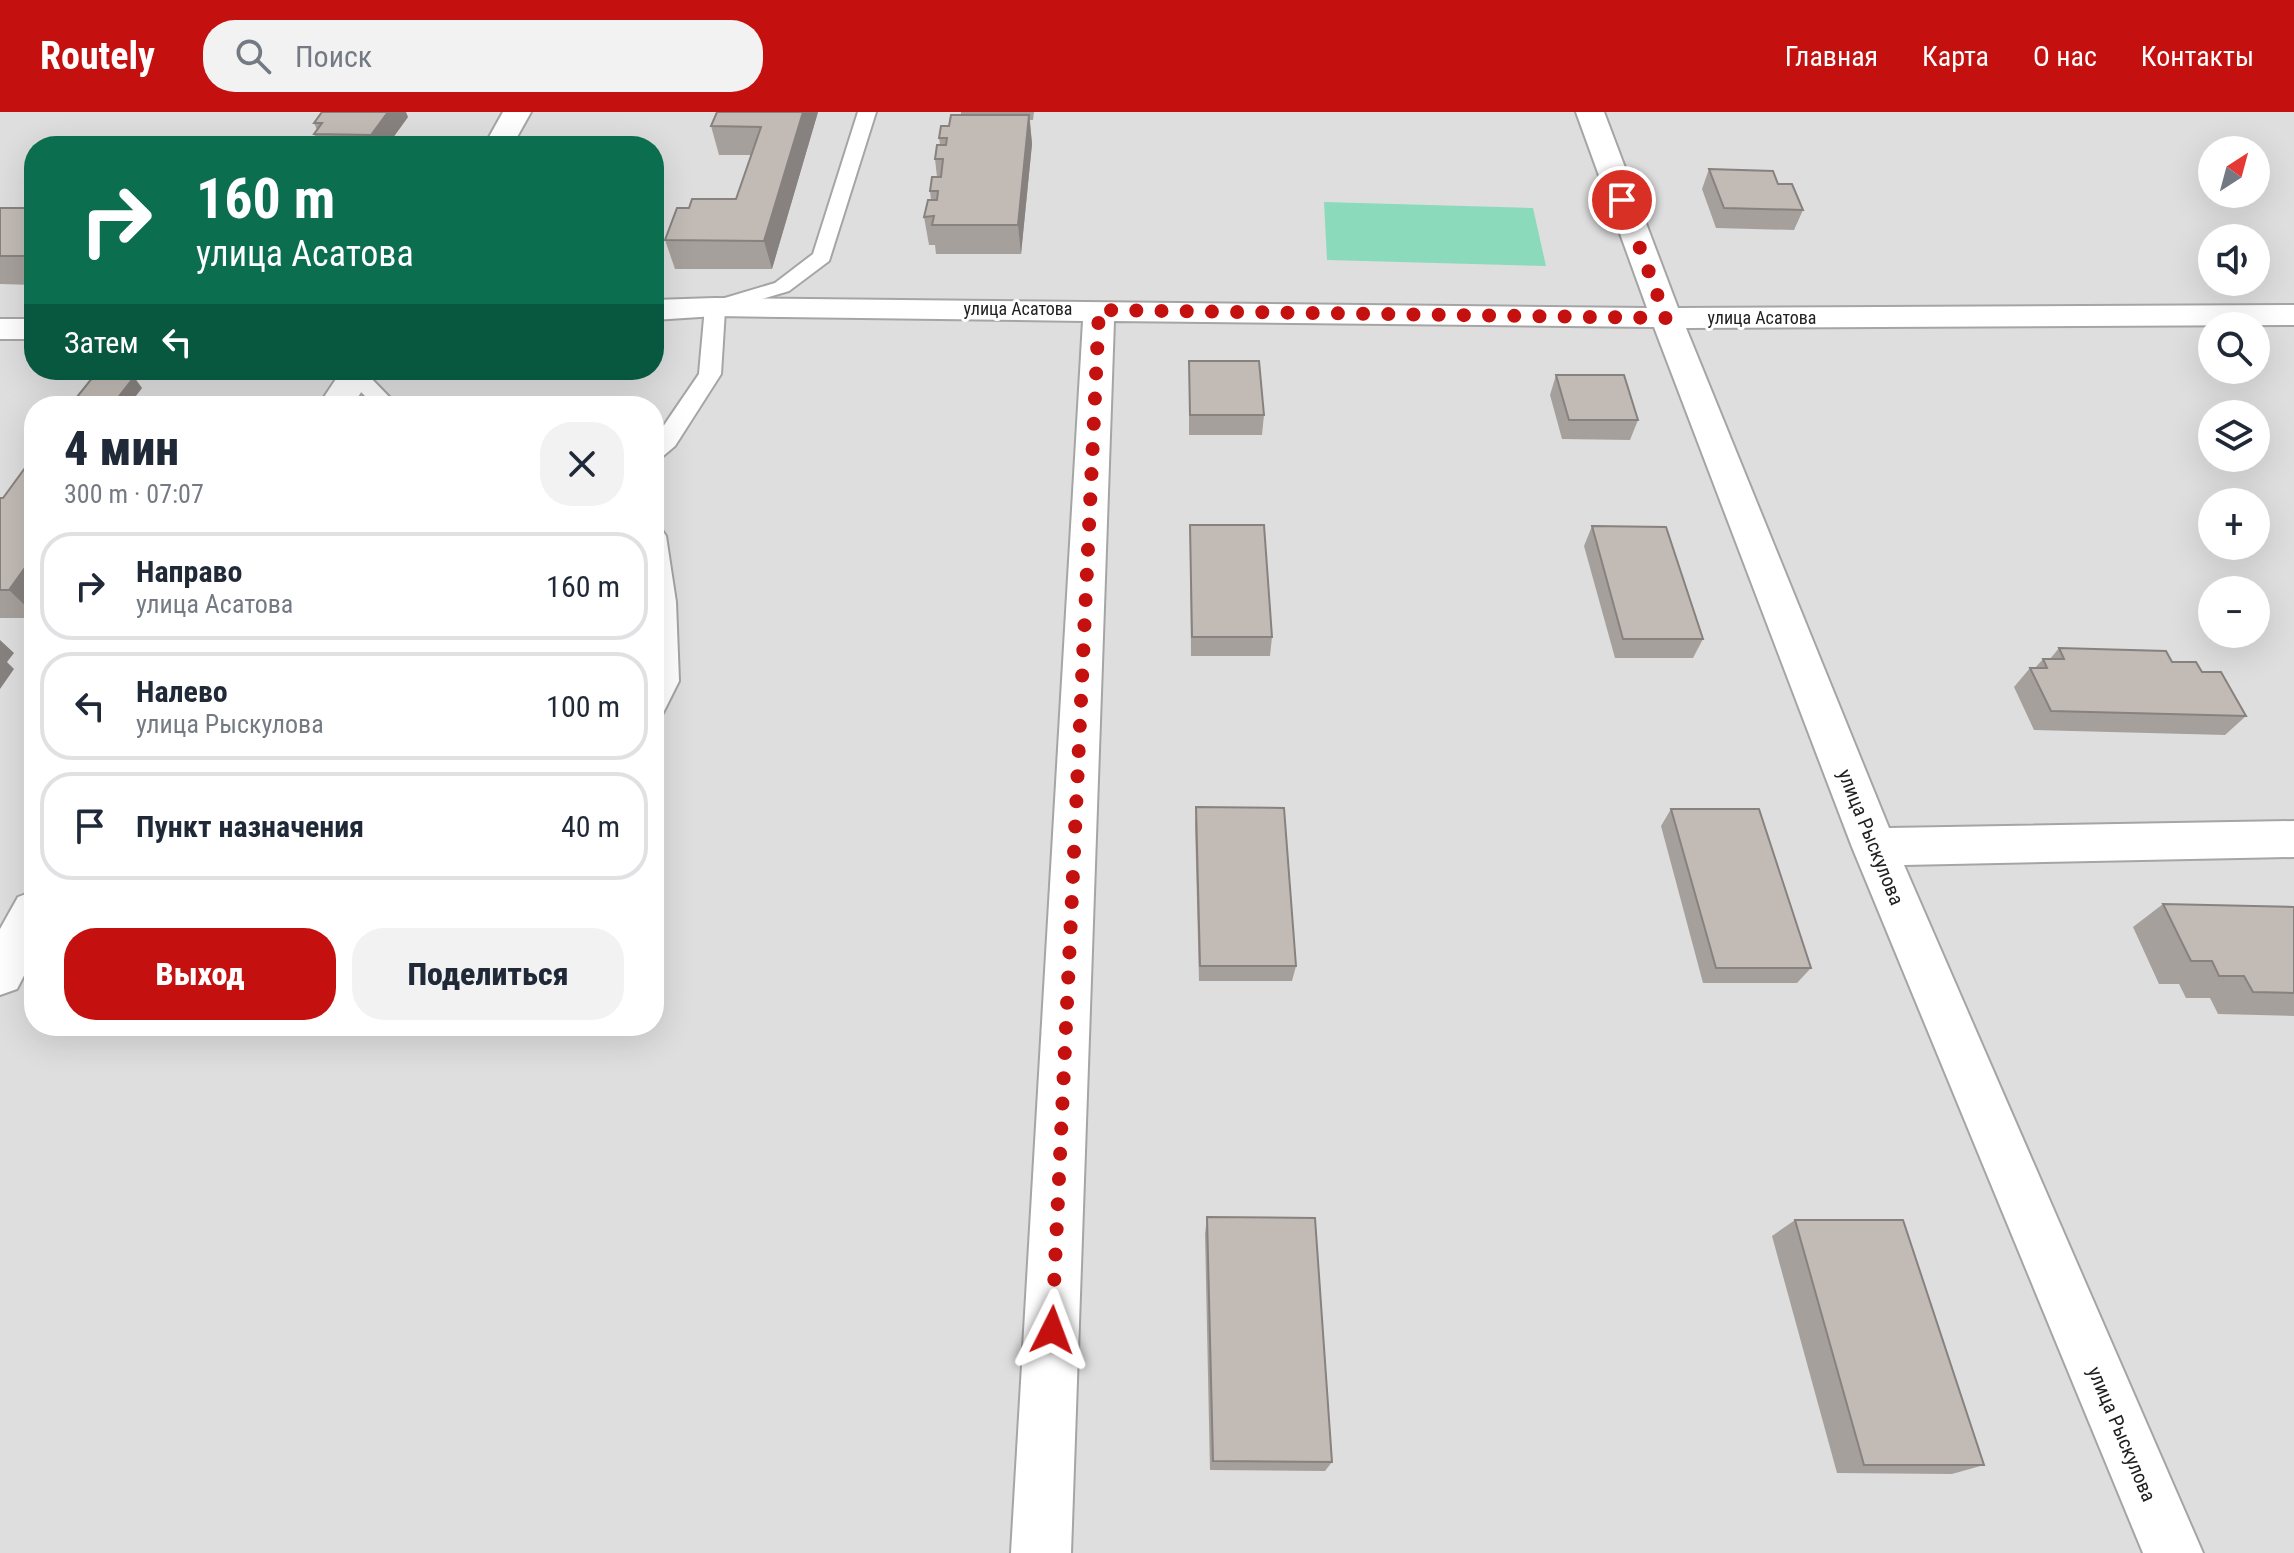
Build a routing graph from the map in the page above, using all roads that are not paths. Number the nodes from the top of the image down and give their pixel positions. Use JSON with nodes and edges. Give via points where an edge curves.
{"nodes":[{"id":1,"x":517,"y":112,"type":"edge"},
{"id":2,"x":867,"y":112,"type":"edge"},
{"id":3,"x":1590,"y":112,"type":"edge"},
{"id":4,"x":504,"y":136,"type":"edge"},
{"id":5,"x":715,"y":307,"type":"junction"},
{"id":6,"x":664,"y":310,"type":"edge"},
{"id":7,"x":1099,"y":310,"type":"junction"},
{"id":8,"x":2294,"y":315,"type":"edge"},
{"id":9,"x":1666,"y":318,"type":"junction"},
{"id":10,"x":0,"y":329,"type":"edge"},
{"id":11,"x":24,"y":329,"type":"edge"},
{"id":12,"x":364,"y":380,"type":"edge"},
{"id":13,"x":378,"y":396,"type":"edge"},
{"id":14,"x":664,"y":444,"type":"edge"},
{"id":15,"x":664,"y":602,"type":"edge"},
{"id":16,"x":664,"y":685,"type":"edge"},
{"id":17,"x":2294,"y":839,"type":"edge"},
{"id":18,"x":1874,"y":847,"type":"junction"},
{"id":19,"x":24,"y":930,"type":"edge"},
{"id":20,"x":0,"y":974,"type":"edge"},
{"id":21,"x":1041,"y":1553,"type":"edge"},
{"id":22,"x":2173,"y":1553,"type":"edge"}],
"edges":[{"from":1,"to":4,"type":"street"},
{"from":2,"to":5,"type":"lane","via":[[822,257],[782,287]]},
{"from":3,"to":9,"type":"street","name":"улица Рыскулова"},
{"from":5,"to":6,"type":"street","name":"улица Асатова"},
{"from":5,"to":7,"type":"street","name":"улица Асатова"},
{"from":5,"to":14,"type":"lane","via":[[710,374]]},
{"from":7,"to":9,"type":"street","name":"улица Асатова"},
{"from":7,"to":21,"type":"street"},
{"from":8,"to":9,"type":"street","name":"улица Асатова"},
{"from":9,"to":18,"type":"street","name":"улица Рыскулова"},
{"from":10,"to":11,"type":"street"},
{"from":12,"to":13,"type":"lane"},
{"from":15,"to":16,"type":"lane"},
{"from":17,"to":18,"type":"street"},
{"from":18,"to":22,"type":"street","name":"улица Рыскулова"},
{"from":19,"to":20,"type":"street"}]}
